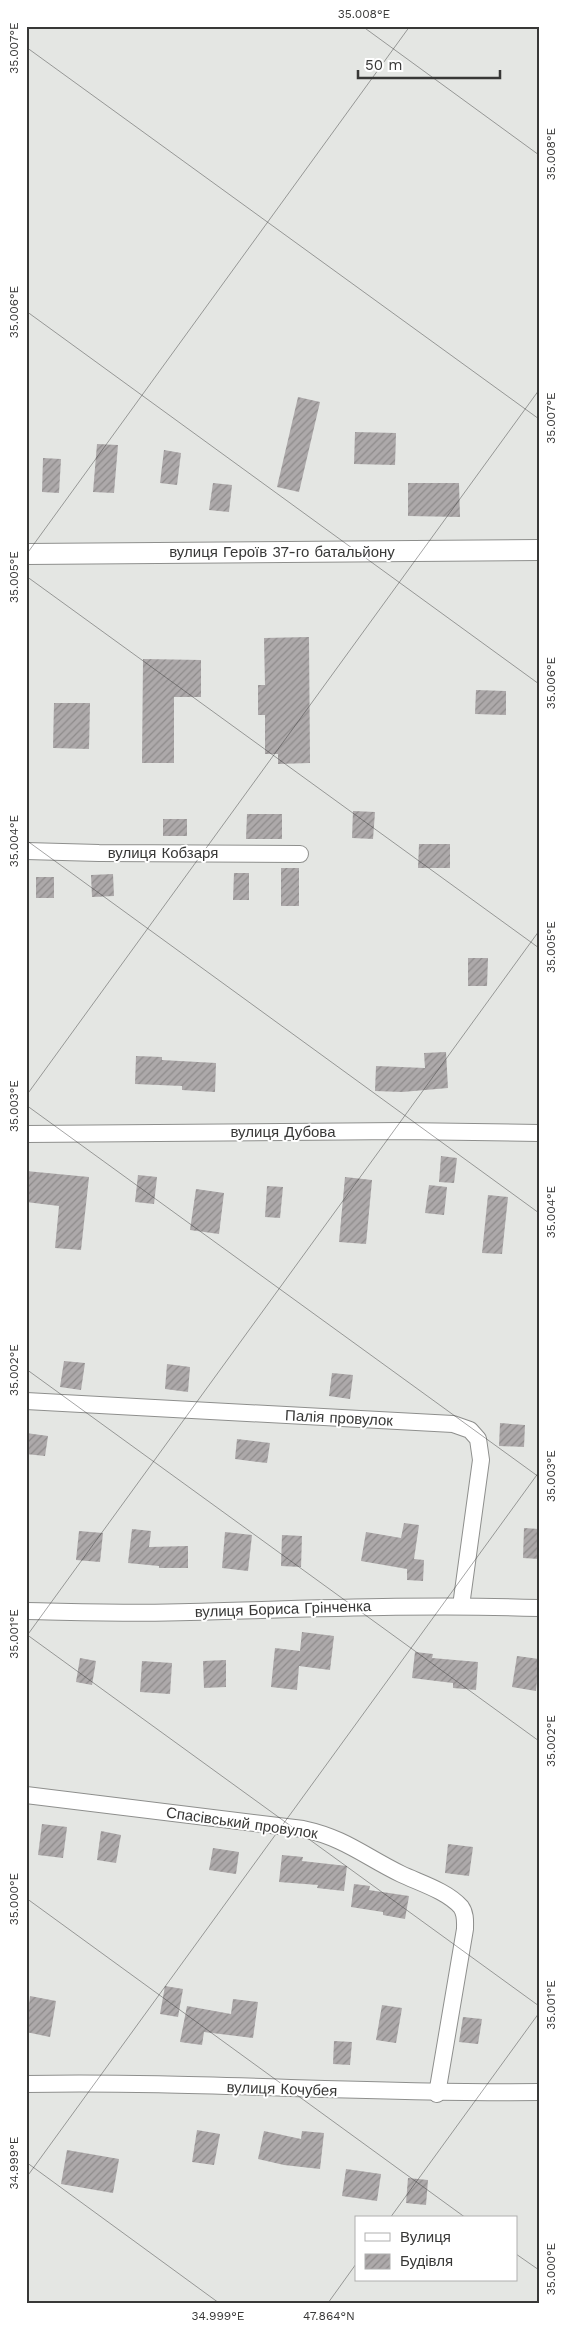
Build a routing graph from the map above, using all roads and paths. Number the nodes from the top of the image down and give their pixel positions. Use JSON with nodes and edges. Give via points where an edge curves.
{"nodes":[{"id":1,"x":539,"y":550,"type":"edge"},
{"id":2,"x":26,"y":554,"type":"edge"},
{"id":3,"x":26,"y":851,"type":"edge"},
{"id":4,"x":300,"y":854,"type":"dead end"},
{"id":5,"x":539,"y":1133,"type":"edge"},
{"id":6,"x":26,"y":1134,"type":"edge"},
{"id":7,"x":26,"y":1401,"type":"edge"},
{"id":8,"x":461,"y":1606,"type":"junction"},
{"id":9,"x":539,"y":1608,"type":"edge"},
{"id":10,"x":26,"y":1611,"type":"edge"},
{"id":11,"x":26,"y":1795,"type":"edge"},
{"id":12,"x":26,"y":2084,"type":"edge"},
{"id":13,"x":539,"y":2092,"type":"edge"},
{"id":14,"x":438,"y":2094,"type":"junction"}],
"edges":[{"from":1,"to":2,"type":"street","name":"вулиця Героїв 37-го батальйону"},
{"from":3,"to":4,"type":"street","name":"вулиця Кобзаря"},
{"from":5,"to":6,"type":"street","name":"вулиця Дубова"},
{"from":7,"to":8,"type":"street","name":"Палія провулок","via":[[453,1424],[466,1428],[475,1434],[480,1444],[481,1460]]},
{"from":8,"to":9,"type":"street","name":"вулиця Бориса Грінченка"},
{"from":8,"to":10,"type":"street","name":"вулиця Бориса Грінченка","via":[[188,1612]]},
{"from":11,"to":14,"type":"street","name":"Спасівський провулок","via":[[324,1834],[450,1898],[463,1910],[465,1929]]},
{"from":12,"to":14,"type":"street","name":"вулиця Кочубея"},
{"from":13,"to":14,"type":"street","name":"вулиця Кочубея"}]}
